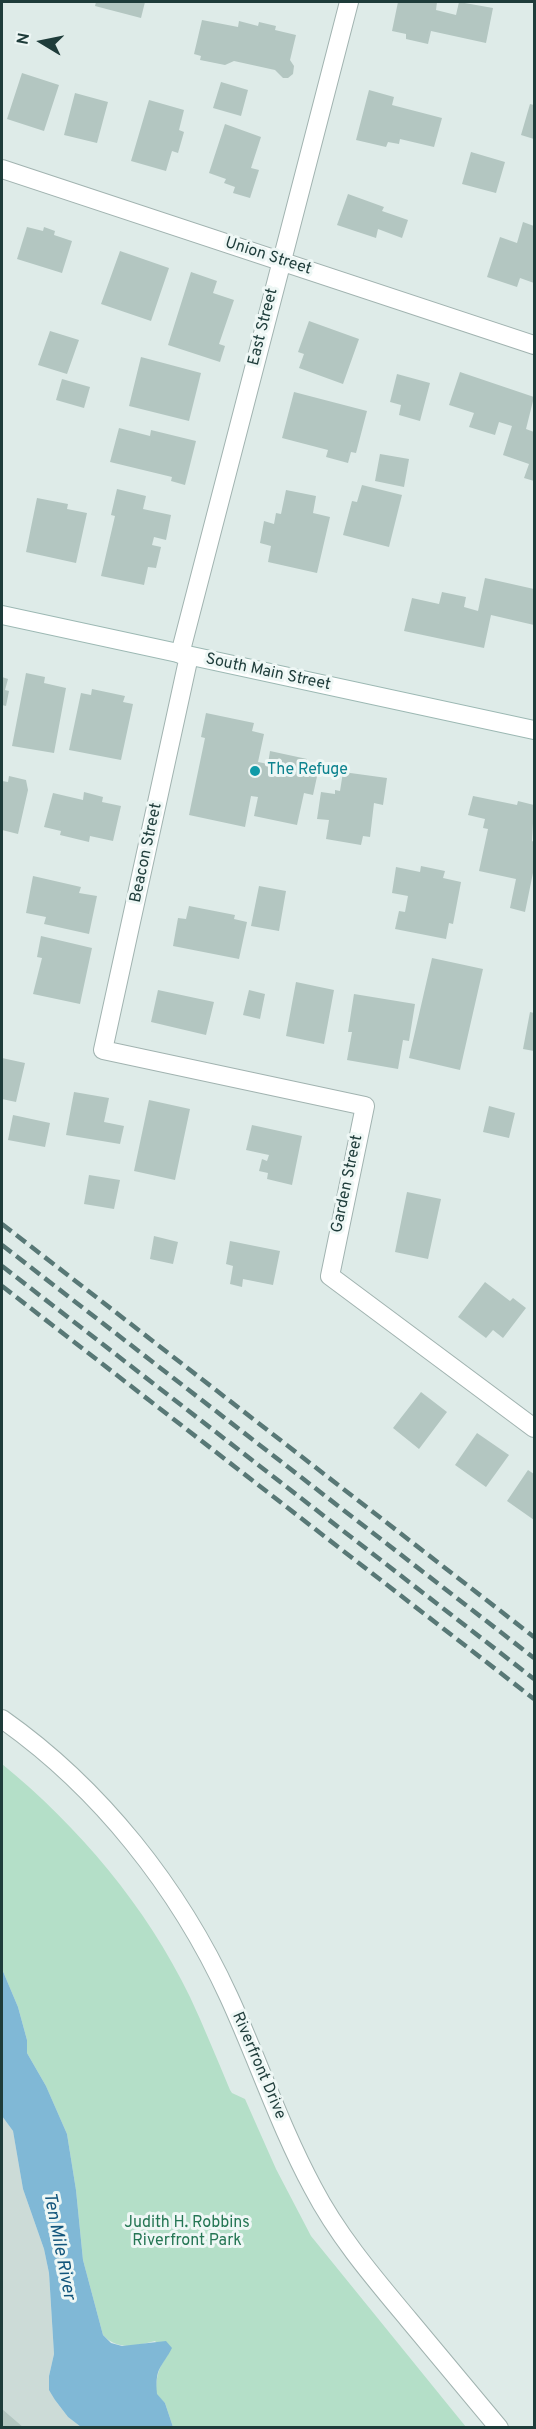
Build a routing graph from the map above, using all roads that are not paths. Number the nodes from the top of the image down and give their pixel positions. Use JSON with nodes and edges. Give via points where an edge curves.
{"nodes":[{"id":1,"x":349,"y":2,"type":"edge"},
{"id":2,"x":2,"y":169,"type":"edge"},
{"id":3,"x":281,"y":261,"type":"junction"},
{"id":4,"x":534,"y":345,"type":"edge"},
{"id":5,"x":2,"y":615,"type":"edge"},
{"id":6,"x":184,"y":655,"type":"junction"},
{"id":7,"x":534,"y":730,"type":"edge"},
{"id":8,"x":102,"y":1050,"type":"joint"},
{"id":9,"x":534,"y":1428,"type":"edge"},
{"id":10,"x":2,"y":1719,"type":"edge"},
{"id":11,"x":499,"y":2427,"type":"edge"}],
"edges":[{"from":1,"to":3,"type":"street","name":"East Street"},
{"from":2,"to":3,"type":"street","name":"Union Street"},
{"from":3,"to":4,"type":"street","name":"Union Street"},
{"from":3,"to":6,"type":"street","name":"East Street"},
{"from":5,"to":6,"type":"street","name":"South Main Street"},
{"from":6,"to":7,"type":"street","name":"South Main Street"},
{"from":6,"to":8,"type":"street","name":"Beacon Street"},
{"from":8,"to":9,"type":"street","name":"Garden Street","via":[[365,1106],[330,1276]]},
{"from":10,"to":11,"type":"street","name":"Riverfront Drive","via":[[93,1798],[123,1830],[166,1888],[218,1974],[293,2148],[324,2207],[378,2282]]}]}
